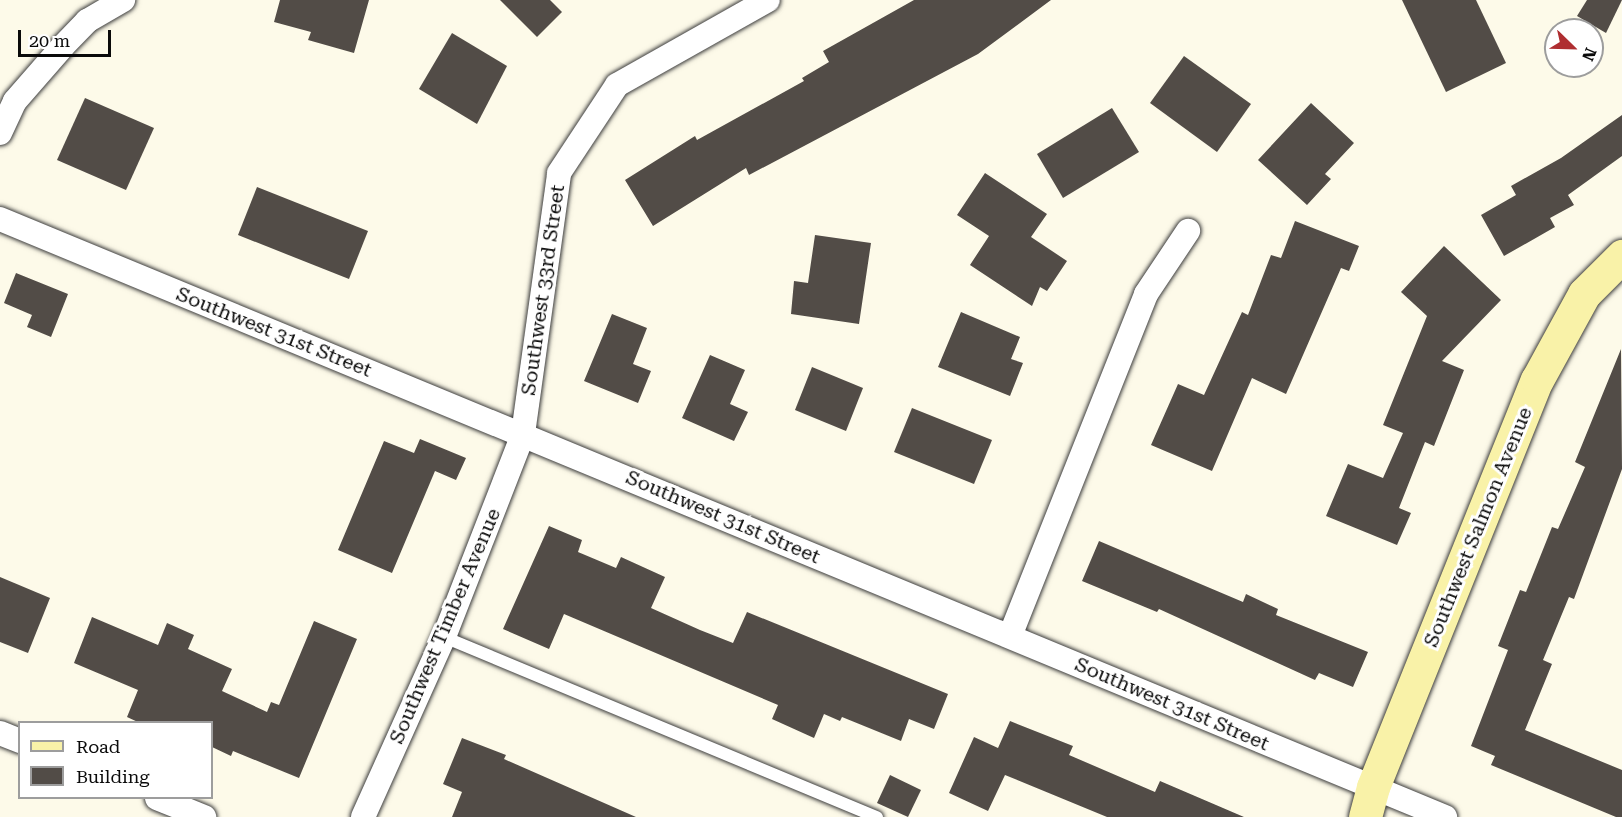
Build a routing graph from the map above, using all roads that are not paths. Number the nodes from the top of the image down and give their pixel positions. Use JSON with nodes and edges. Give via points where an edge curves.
{"nodes":[{"id":1,"x":123,"y":0,"type":"edge"},
{"id":2,"x":768,"y":0,"type":"edge"},
{"id":3,"x":0,"y":133,"type":"edge"},
{"id":4,"x":0,"y":219,"type":"edge"},
{"id":5,"x":1188,"y":231,"type":"dead end"},
{"id":6,"x":1622,"y":256,"type":"edge"},
{"id":7,"x":523,"y":434,"type":"junction"},
{"id":8,"x":1010,"y":636,"type":"junction"},
{"id":9,"x":444,"y":637,"type":"junction"},
{"id":10,"x":0,"y":733,"type":"edge"},
{"id":11,"x":18,"y":740,"type":"edge"},
{"id":12,"x":159,"y":799,"type":"edge"},
{"id":13,"x":1369,"y":802,"type":"edge"},
{"id":14,"x":204,"y":817,"type":"edge"},
{"id":15,"x":363,"y":817,"type":"edge"},
{"id":16,"x":878,"y":817,"type":"edge"},
{"id":17,"x":1445,"y":817,"type":"edge"}],
"edges":[{"from":1,"to":3,"type":"street","via":[[87,21],[63,46],[15,101]]},
{"from":2,"to":7,"type":"street","name":"Southwest 33rd Street","via":[[618,85],[559,173]]},
{"from":4,"to":7,"type":"street","name":"Southwest 31st Street"},
{"from":5,"to":8,"type":"street","via":[[1146,294]]},
{"from":6,"to":13,"type":"street","name":"Southwest Salmon Avenue","via":[[1584,294],[1537,380]]},
{"from":7,"to":8,"type":"street","name":"Southwest 31st Street"},
{"from":7,"to":9,"type":"street","name":"Southwest Timber Avenue"},
{"from":8,"to":13,"type":"street","name":"Southwest 31st Street"},
{"from":9,"to":15,"type":"street","name":"Southwest Timber Avenue"},
{"from":9,"to":16,"type":"lane"},
{"from":10,"to":11,"type":"street"},
{"from":12,"to":14,"type":"street"},
{"from":13,"to":17,"type":"street","name":"Southwest 31st Street"}]}
